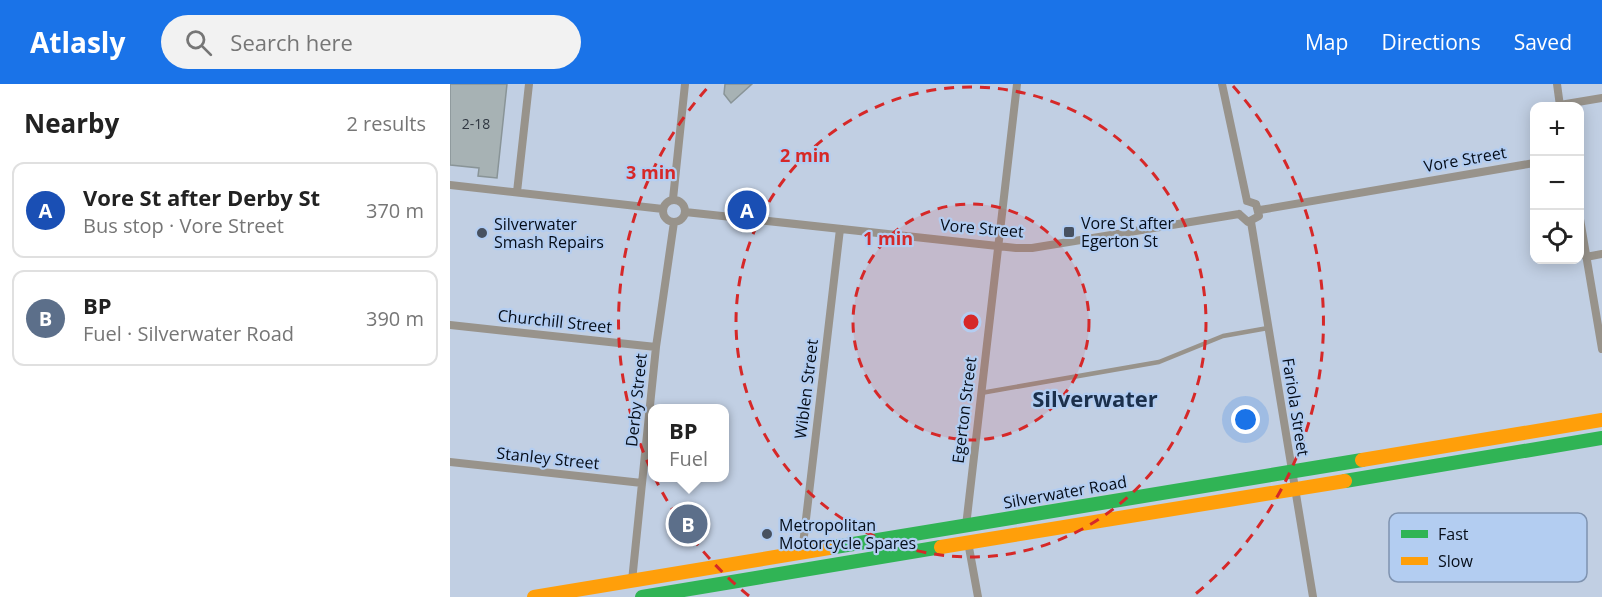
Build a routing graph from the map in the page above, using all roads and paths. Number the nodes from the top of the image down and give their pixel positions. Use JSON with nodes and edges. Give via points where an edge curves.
{"nodes":[{"id":1,"x":529,"y":84,"type":"edge"},
{"id":2,"x":686,"y":84,"type":"edge"},
{"id":3,"x":1017,"y":84,"type":"edge"},
{"id":4,"x":1222,"y":84,"type":"edge"},
{"id":5,"x":1557,"y":84,"type":"edge"},
{"id":6,"x":1602,"y":98,"type":"edge"},
{"id":7,"x":1559,"y":102,"type":"edge"},
{"id":8,"x":1581,"y":102,"type":"edge"},
{"id":9,"x":1530,"y":164,"type":"edge"},
{"id":10,"x":450,"y":185,"type":"edge"},
{"id":11,"x":517,"y":192,"type":"junction"},
{"id":12,"x":673,"y":200,"type":"junction"},
{"id":13,"x":1247,"y":201,"type":"junction"},
{"id":14,"x":663,"y":209,"type":"junction"},
{"id":15,"x":1260,"y":210,"type":"junction"},
{"id":16,"x":685,"y":212,"type":"junction"},
{"id":17,"x":1239,"y":214,"type":"junction"},
{"id":18,"x":674,"y":222,"type":"junction"},
{"id":19,"x":1251,"y":222,"type":"junction"},
{"id":20,"x":840,"y":229,"type":"junction"},
{"id":21,"x":1584,"y":244,"type":"edge"},
{"id":22,"x":997,"y":246,"type":"junction"},
{"id":23,"x":1602,"y":254,"type":"edge"},
{"id":24,"x":1586,"y":257,"type":"junction"},
{"id":25,"x":1598,"y":305,"type":"edge"},
{"id":26,"x":450,"y":325,"type":"edge"},
{"id":27,"x":1268,"y":328,"type":"junction"},
{"id":28,"x":1602,"y":346,"type":"edge"},
{"id":29,"x":657,"y":347,"type":"junction"},
{"id":30,"x":981,"y":393,"type":"junction"},
{"id":31,"x":651,"y":404,"type":"edge"},
{"id":32,"x":1602,"y":420,"type":"edge"},
{"id":33,"x":648,"y":429,"type":"edge"},
{"id":34,"x":1602,"y":438,"type":"edge"},
{"id":35,"x":450,"y":462,"type":"edge"},
{"id":36,"x":1291,"y":471,"type":"junction"},
{"id":37,"x":642,"y":483,"type":"junction"},
{"id":38,"x":1294,"y":488,"type":"junction"},
{"id":39,"x":966,"y":526,"type":"junction"},
{"id":40,"x":968,"y":542,"type":"junction"},
{"id":41,"x":802,"y":553,"type":"junction"},
{"id":42,"x":632,"y":581,"type":"junction"},
{"id":43,"x":534,"y":597,"type":"edge"},
{"id":44,"x":642,"y":597,"type":"edge"},
{"id":45,"x":978,"y":597,"type":"edge"},
{"id":46,"x":1313,"y":597,"type":"edge"}],
"edges":[{"from":1,"to":11,"type":"street"},
{"from":2,"to":12,"type":"street"},
{"from":3,"to":22,"type":"street","name":"Egerton Street"},
{"from":4,"to":13,"type":"street"},
{"from":5,"to":7,"type":"street"},
{"from":6,"to":8,"type":"street"},
{"from":9,"to":15,"type":"street","name":"Vore Street"},
{"from":10,"to":11,"type":"street"},
{"from":11,"to":14,"type":"street"},
{"from":12,"to":14,"type":"street","via":[[666,202]]},
{"from":12,"to":16,"type":"street","via":[[682,203]]},
{"from":13,"to":15,"type":"street","via":[[1254,202]]},
{"from":13,"to":17,"type":"street","via":[[1241,204]]},
{"from":14,"to":18,"type":"street","via":[[665,218]]},
{"from":15,"to":19,"type":"street"},
{"from":16,"to":18,"type":"street"},
{"from":16,"to":20,"type":"street","name":"Vore Street"},
{"from":17,"to":19,"type":"street"},
{"from":17,"to":22,"type":"street","name":"Vore Street","via":[[1032,248]]},
{"from":18,"to":29,"type":"street","name":"Derby Street"},
{"from":19,"to":27,"type":"street","name":"Fariola Street"},
{"from":20,"to":22,"type":"street","name":"Vore Street"},
{"from":20,"to":41,"type":"street","name":"Wiblen Street"},
{"from":21,"to":24,"type":"street"},
{"from":22,"to":30,"type":"street","name":"Egerton Street"},
{"from":23,"to":24,"type":"street"},
{"from":24,"to":25,"type":"street"},
{"from":25,"to":28,"type":"street"},
{"from":26,"to":29,"type":"street","name":"Churchill Street"},
{"from":27,"to":30,"type":"lane","via":[[1223,336],[1159,362]]},
{"from":27,"to":36,"type":"street","name":"Fariola Street"},
{"from":29,"to":31,"type":"street","name":"Derby Street"},
{"from":30,"to":39,"type":"street","name":"Egerton Street"},
{"from":32,"to":36,"type":"highway","name":"Silverwater Road"},
{"from":33,"to":37,"type":"street","name":"Derby Street"},
{"from":34,"to":38,"type":"highway","name":"Silverwater Road"},
{"from":35,"to":37,"type":"street","name":"Stanley Street"},
{"from":36,"to":38,"type":"street","name":"Fariola Street"},
{"from":36,"to":39,"type":"highway","name":"Silverwater Road"},
{"from":37,"to":42,"type":"street","name":"Derby Street"},
{"from":38,"to":40,"type":"highway","name":"Silverwater Road"},
{"from":38,"to":46,"type":"street","name":"Fariola Street"},
{"from":39,"to":41,"type":"highway","name":"Silverwater Road"},
{"from":40,"to":44,"type":"highway","name":"Silverwater Road"},
{"from":40,"to":45,"type":"street"},
{"from":41,"to":42,"type":"highway","name":"Silverwater Road"},
{"from":42,"to":43,"type":"highway","name":"Silverwater Road"}]}
